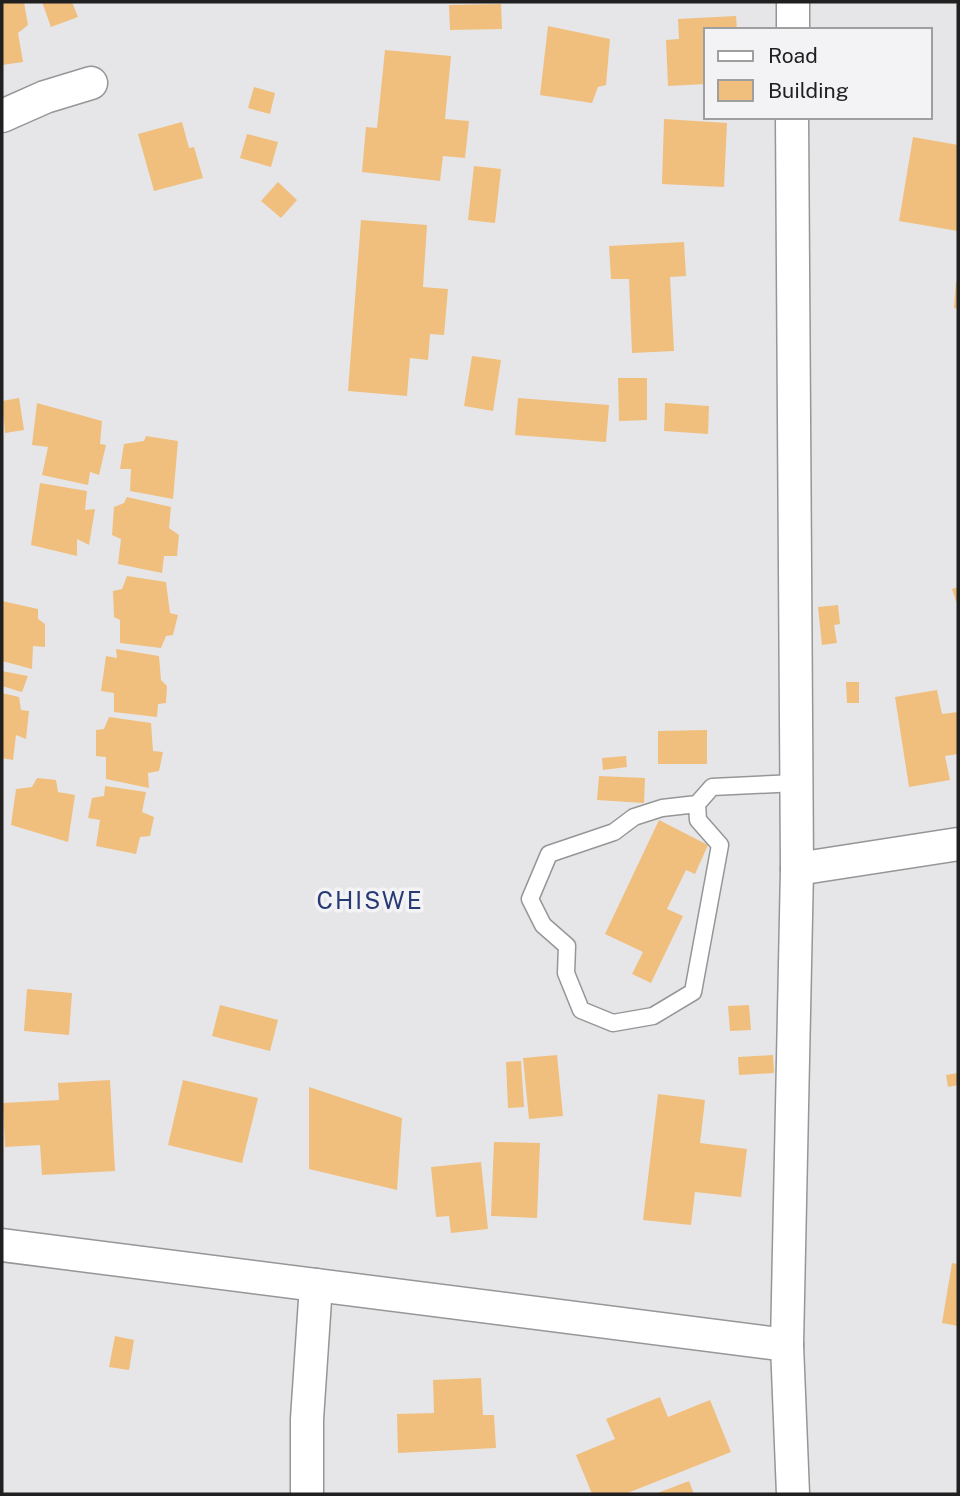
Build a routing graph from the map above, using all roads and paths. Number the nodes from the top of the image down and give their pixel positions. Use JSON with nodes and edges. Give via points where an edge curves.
{"nodes":[{"id":1,"x":793,"y":2,"type":"edge"},
{"id":2,"x":793,"y":28,"type":"edge"},
{"id":3,"x":91,"y":83,"type":"dead end"},
{"id":4,"x":2,"y":116,"type":"edge"},
{"id":5,"x":792,"y":119,"type":"edge"},
{"id":6,"x":796,"y":783,"type":"junction"},
{"id":7,"x":697,"y":804,"type":"junction"},
{"id":8,"x":958,"y":844,"type":"edge"},
{"id":9,"x":797,"y":869,"type":"junction"},
{"id":10,"x":2,"y":1245,"type":"edge"},
{"id":11,"x":316,"y":1285,"type":"junction"},
{"id":12,"x":788,"y":1345,"type":"junction"},
{"id":13,"x":307,"y":1494,"type":"edge"},
{"id":14,"x":793,"y":1494,"type":"edge"}],
"edges":[{"from":1,"to":2,"type":"street"},
{"from":3,"to":4,"type":"street"},
{"from":5,"to":6,"type":"street"},
{"from":6,"to":7,"type":"lane","via":[[712,787]]},
{"from":6,"to":9,"type":"street"},
{"from":7,"to":7,"type":"lane","via":[[698,820],[720,845],[693,992],[653,1016],[613,1023],[582,1010],[566,973],[567,946],[543,925],[530,899],[549,853],[614,832],[634,817]]},
{"from":8,"to":9,"type":"street"},
{"from":9,"to":12,"type":"street"},
{"from":10,"to":11,"type":"street"},
{"from":11,"to":12,"type":"street"},
{"from":11,"to":13,"type":"street"},
{"from":12,"to":14,"type":"street"}]}
